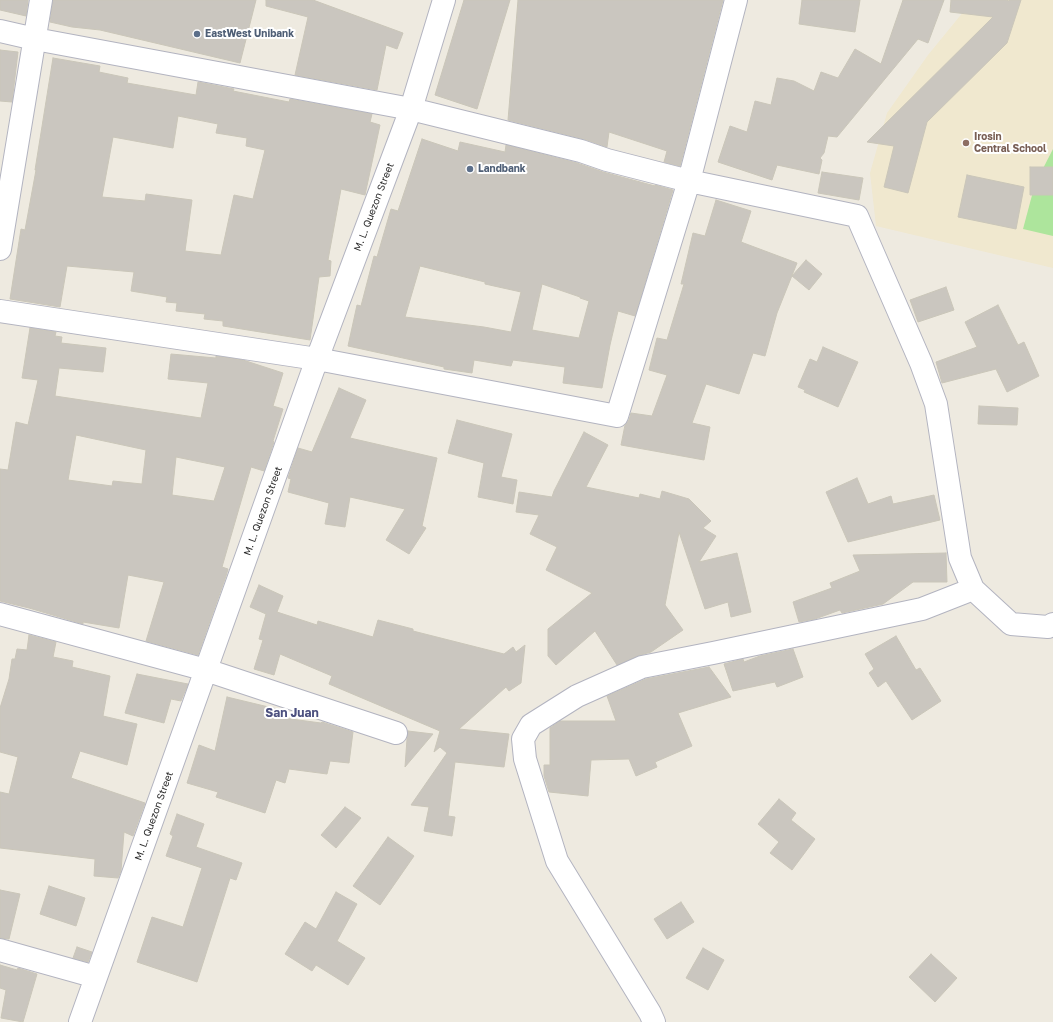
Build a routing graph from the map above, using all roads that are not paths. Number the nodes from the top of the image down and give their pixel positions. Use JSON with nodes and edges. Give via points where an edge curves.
{"nodes":[{"id":1,"x":41,"y":0,"type":"edge"},
{"id":2,"x":444,"y":0,"type":"edge"},
{"id":3,"x":736,"y":0,"type":"edge"},
{"id":4,"x":0,"y":31,"type":"edge"},
{"id":5,"x":35,"y":39,"type":"junction"},
{"id":6,"x":411,"y":108,"type":"junction"},
{"id":7,"x":689,"y":181,"type":"junction"},
{"id":8,"x":0,"y":249,"type":"edge"},
{"id":9,"x":0,"y":310,"type":"edge"},
{"id":10,"x":317,"y":359,"type":"junction"},
{"id":11,"x":973,"y":589,"type":"junction"},
{"id":12,"x":0,"y":614,"type":"edge"},
{"id":13,"x":1053,"y":624,"type":"edge"},
{"id":14,"x":206,"y":670,"type":"junction"},
{"id":15,"x":396,"y":734,"type":"dead end"},
{"id":16,"x":0,"y":950,"type":"edge"},
{"id":17,"x":96,"y":976,"type":"junction"},
{"id":18,"x":80,"y":1022,"type":"edge"},
{"id":19,"x":654,"y":1022,"type":"edge"}],
"edges":[{"from":1,"to":5,"type":"street"},
{"from":2,"to":6,"type":"street","name":"M. L. Quezon Street"},
{"from":3,"to":7,"type":"street"},
{"from":4,"to":5,"type":"street"},
{"from":5,"to":6,"type":"street"},
{"from":5,"to":8,"type":"street"},
{"from":6,"to":7,"type":"street"},
{"from":6,"to":10,"type":"street","name":"M. L. Quezon Street"},
{"from":7,"to":10,"type":"street","via":[[617,416]]},
{"from":7,"to":11,"type":"street","via":[[857,216],[921,363],[936,404],[960,558]]},
{"from":9,"to":10,"type":"street"},
{"from":10,"to":14,"type":"street","name":"M. L. Quezon Street"},
{"from":11,"to":13,"type":"street","via":[[1011,624],[1048,627]]},
{"from":11,"to":19,"type":"street","via":[[922,609],[642,667],[577,696],[531,725],[523,739],[524,759],[557,861]]},
{"from":12,"to":14,"type":"street"},
{"from":14,"to":15,"type":"street"},
{"from":14,"to":17,"type":"street","name":"M. L. Quezon Street"},
{"from":16,"to":17,"type":"street"},
{"from":17,"to":18,"type":"street","name":"M. L. Quezon Street"}]}
